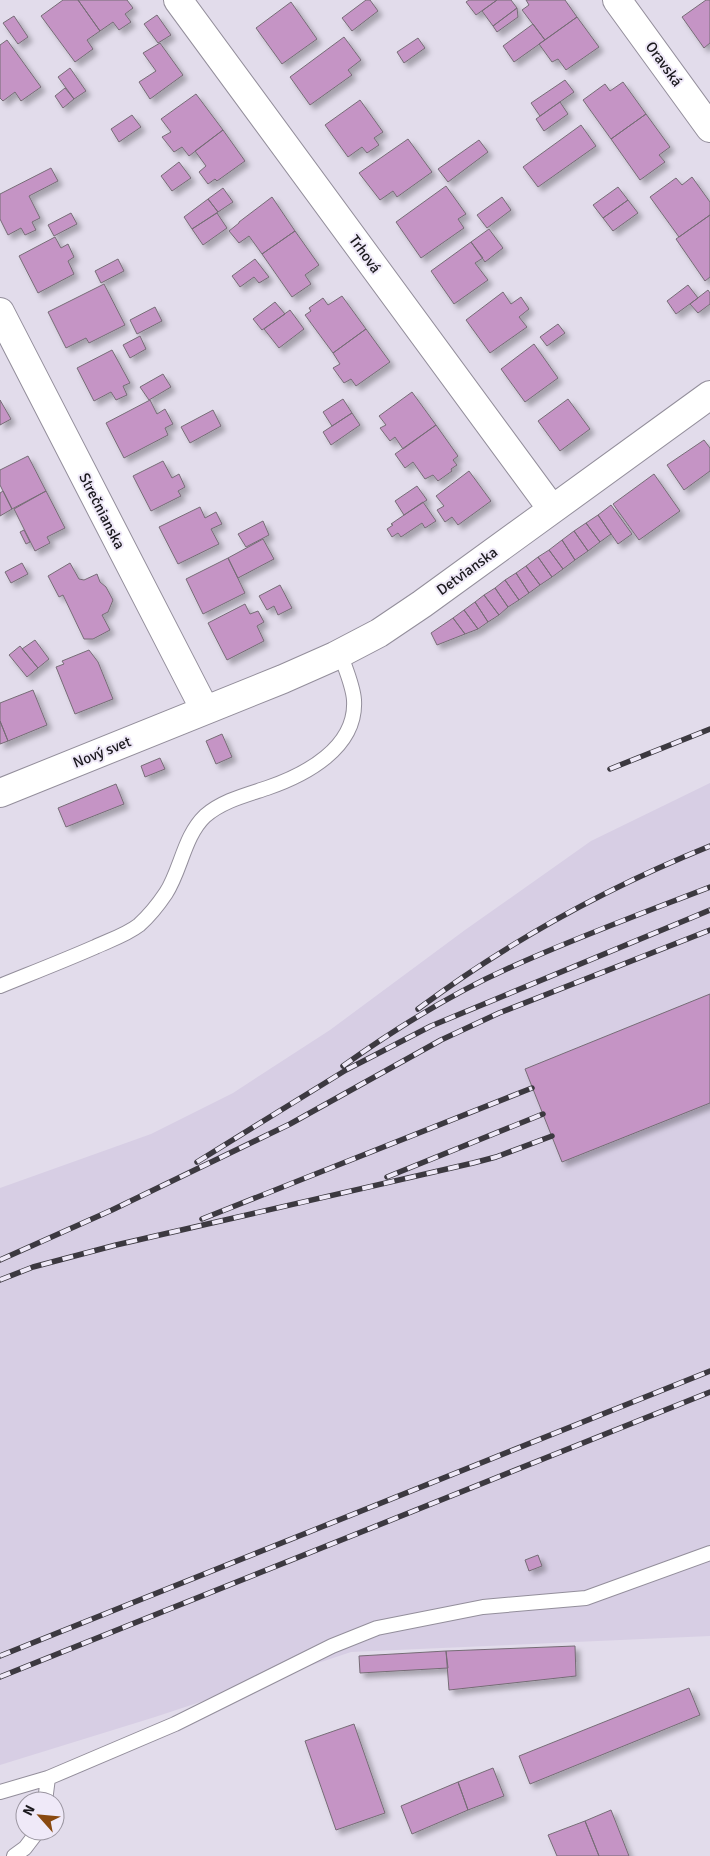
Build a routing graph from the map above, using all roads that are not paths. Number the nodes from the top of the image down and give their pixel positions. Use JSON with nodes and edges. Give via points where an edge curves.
{"nodes":[{"id":1,"x":178,"y":0,"type":"edge"},
{"id":2,"x":618,"y":0,"type":"edge"},
{"id":3,"x":710,"y":128,"type":"edge"},
{"id":4,"x":0,"y":312,"type":"edge"},
{"id":5,"x":710,"y":396,"type":"edge"},
{"id":6,"x":552,"y":509,"type":"junction"},
{"id":7,"x":340,"y":653,"type":"junction"},
{"id":8,"x":205,"y":710,"type":"junction"},
{"id":9,"x":0,"y":793,"type":"edge"},
{"id":10,"x":0,"y":986,"type":"edge"},
{"id":11,"x":710,"y":1553,"type":"edge"},
{"id":12,"x":48,"y":1778,"type":"junction"},
{"id":13,"x":46,"y":1791,"type":"edge"},
{"id":14,"x":0,"y":1792,"type":"edge"},
{"id":15,"x":30,"y":1841,"type":"edge"},
{"id":16,"x":14,"y":1856,"type":"edge"}],
"edges":[{"from":1,"to":6,"type":"street","name":"Trhová"},
{"from":2,"to":3,"type":"street","name":"Oravská"},
{"from":4,"to":8,"type":"street","name":"Strečnianska"},
{"from":5,"to":6,"type":"street","name":"Detvianska"},
{"from":6,"to":7,"type":"street","name":"Detvianska","via":[[422,604],[379,633]]},
{"from":7,"to":8,"type":"street","name":"Detvianska"},
{"from":7,"to":10,"type":"lane","via":[[354,707],[349,727],[330,753],[286,782],[225,803],[206,815],[192,834],[168,890],[140,924],[118,937]]},
{"from":8,"to":9,"type":"street","name":"Nový svet"},
{"from":11,"to":12,"type":"lane","via":[[586,1598],[483,1608],[377,1628],[332,1646],[175,1724]]},
{"from":12,"to":13,"type":"lane"},
{"from":12,"to":14,"type":"lane"},
{"from":15,"to":16,"type":"lane"}]}
